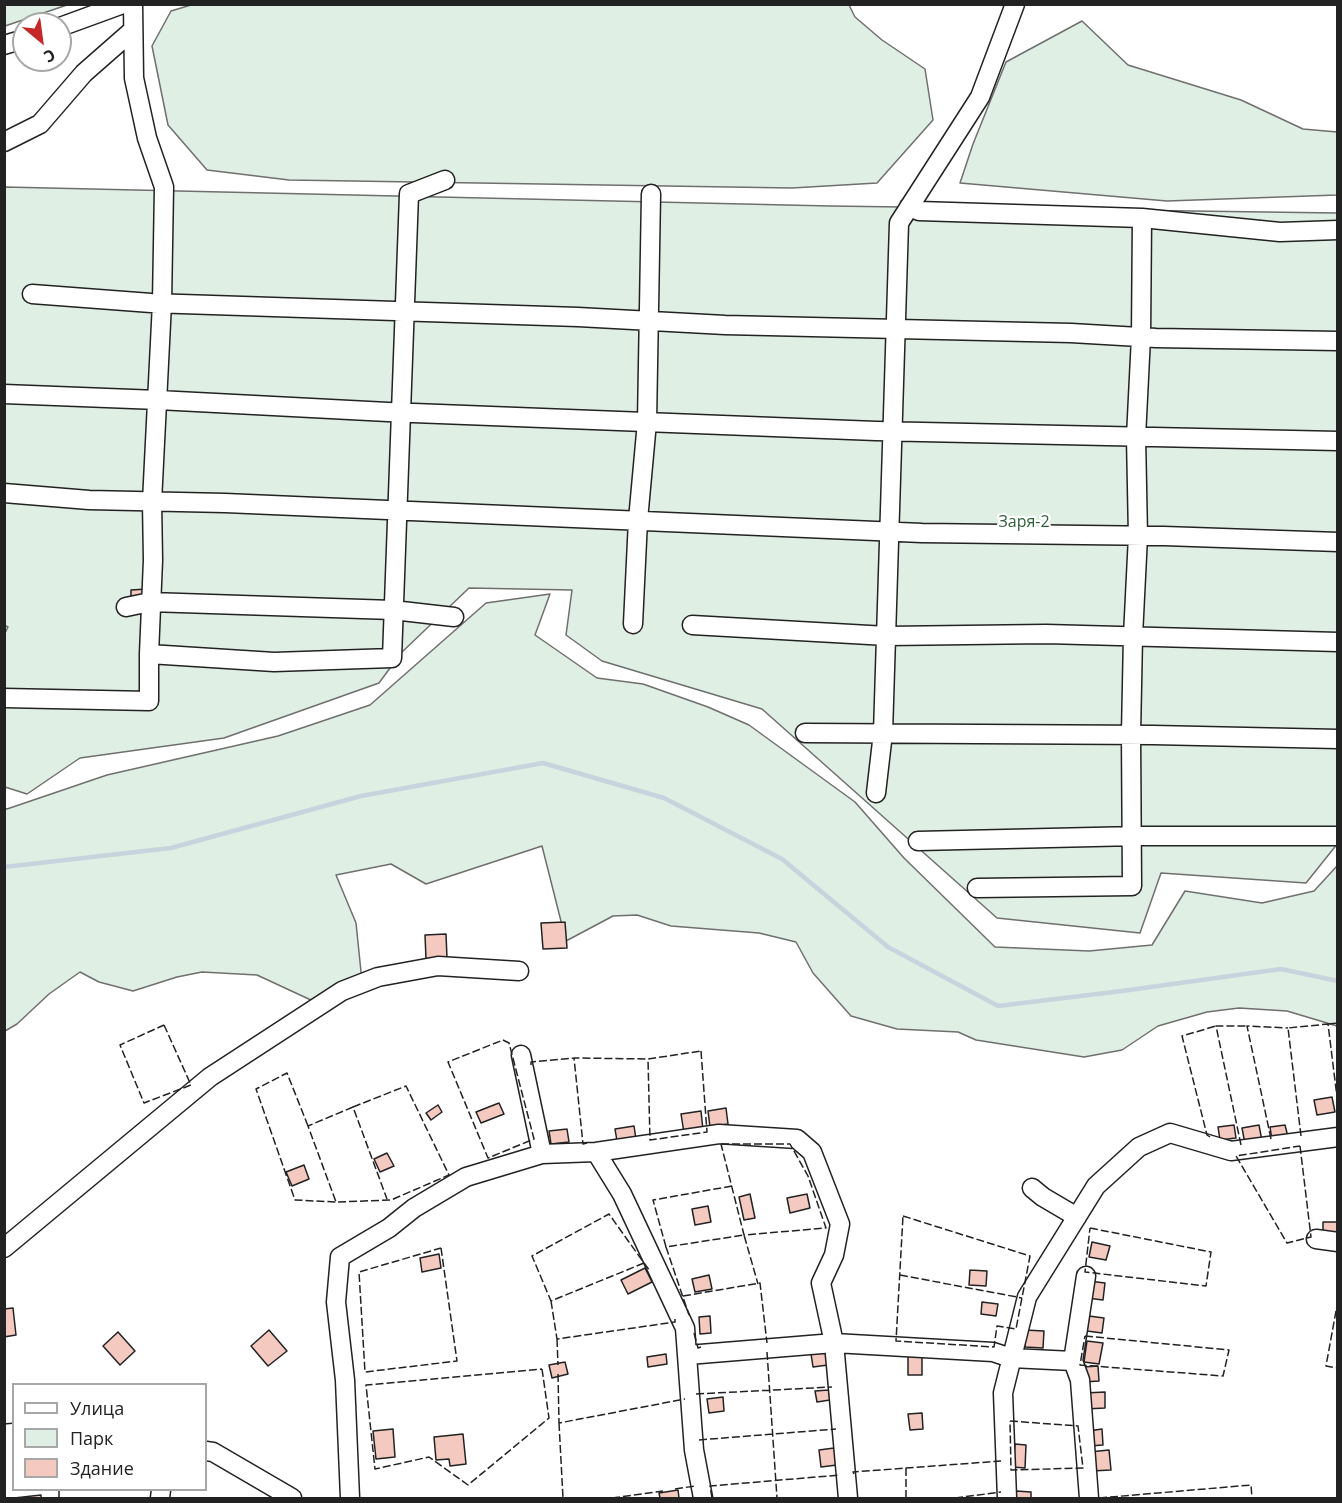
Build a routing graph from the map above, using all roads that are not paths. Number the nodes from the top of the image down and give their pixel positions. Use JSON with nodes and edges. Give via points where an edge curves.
{"nodes":[{"id":1,"x":123,"y":4,"type":"edge"},
{"id":2,"x":133,"y":4,"type":"edge"},
{"id":3,"x":1015,"y":4,"type":"edge"},
{"id":4,"x":72,"y":23,"type":"edge"},
{"id":5,"x":133,"y":30,"type":"junction"},
{"id":6,"x":4,"y":142,"type":"edge"},
{"id":7,"x":445,"y":180,"type":"dead end"},
{"id":8,"x":651,"y":194,"type":"dead end"},
{"id":9,"x":909,"y":207,"type":"junction"},
{"id":10,"x":1142,"y":218,"type":"junction"},
{"id":11,"x":1338,"y":230,"type":"edge"},
{"id":12,"x":32,"y":294,"type":"dead end"},
{"id":13,"x":162,"y":303,"type":"junction"},
{"id":14,"x":406,"y":310,"type":"junction"},
{"id":15,"x":648,"y":321,"type":"junction"},
{"id":16,"x":895,"y":329,"type":"junction"},
{"id":17,"x":1141,"y":337,"type":"junction"},
{"id":18,"x":1338,"y":341,"type":"edge"},
{"id":19,"x":4,"y":394,"type":"edge"},
{"id":20,"x":158,"y":400,"type":"junction"},
{"id":21,"x":401,"y":413,"type":"junction"},
{"id":22,"x":647,"y":422,"type":"junction"},
{"id":23,"x":891,"y":432,"type":"junction"},
{"id":24,"x":1136,"y":437,"type":"junction"},
{"id":25,"x":1338,"y":441,"type":"edge"},
{"id":26,"x":4,"y":493,"type":"edge"},
{"id":27,"x":152,"y":502,"type":"junction"},
{"id":28,"x":398,"y":511,"type":"junction"},
{"id":29,"x":638,"y":520,"type":"junction"},
{"id":30,"x":890,"y":531,"type":"junction"},
{"id":31,"x":1138,"y":536,"type":"junction"},
{"id":32,"x":1338,"y":542,"type":"edge"},
{"id":33,"x":150,"y":602,"type":"junction"},
{"id":34,"x":126,"y":607,"type":"dead end"},
{"id":35,"x":393,"y":610,"type":"junction"},
{"id":36,"x":454,"y":617,"type":"dead end"},
{"id":37,"x":633,"y":624,"type":"dead end"},
{"id":38,"x":693,"y":625,"type":"dead end"},
{"id":39,"x":887,"y":636,"type":"junction"},
{"id":40,"x":1133,"y":636,"type":"junction"},
{"id":41,"x":1338,"y":642,"type":"edge"},
{"id":42,"x":148,"y":654,"type":"junction"},
{"id":43,"x":4,"y":698,"type":"edge"},
{"id":44,"x":883,"y":733,"type":"junction"},
{"id":45,"x":805,"y":734,"type":"dead end"},
{"id":46,"x":1131,"y":734,"type":"junction"},
{"id":47,"x":1338,"y":739,"type":"edge"},
{"id":48,"x":876,"y":793,"type":"dead end"},
{"id":49,"x":1131,"y":836,"type":"junction"},
{"id":50,"x":1338,"y":837,"type":"edge"},
{"id":51,"x":918,"y":841,"type":"dead end"},
{"id":52,"x":977,"y":888,"type":"dead end"},
{"id":53,"x":519,"y":971,"type":"dead end"},
{"id":54,"x":521,"y":1055,"type":"dead end"},
{"id":55,"x":1338,"y":1137,"type":"edge"},
{"id":56,"x":597,"y":1152,"type":"junction"},
{"id":57,"x":542,"y":1154,"type":"junction"},
{"id":58,"x":1032,"y":1188,"type":"dead end"},
{"id":59,"x":1077,"y":1217,"type":"junction"},
{"id":60,"x":1316,"y":1239,"type":"dead end"},
{"id":61,"x":1338,"y":1242,"type":"edge"},
{"id":62,"x":4,"y":1248,"type":"edge"},
{"id":63,"x":1086,"y":1276,"type":"dead end"},
{"id":64,"x":834,"y":1343,"type":"junction"},
{"id":65,"x":688,"y":1355,"type":"junction"},
{"id":66,"x":1011,"y":1358,"type":"junction"},
{"id":67,"x":1073,"y":1360,"type":"junction"},
{"id":68,"x":207,"y":1451,"type":"edge"},
{"id":69,"x":292,"y":1498,"type":"edge"},
{"id":70,"x":350,"y":1498,"type":"edge"},
{"id":71,"x":702,"y":1498,"type":"edge"},
{"id":72,"x":848,"y":1498,"type":"edge"},
{"id":73,"x":1007,"y":1498,"type":"edge"},
{"id":74,"x":1089,"y":1498,"type":"edge"}],
"edges":[{"from":1,"to":4,"type":"street"},
{"from":2,"to":5,"type":"street"},
{"from":3,"to":9,"type":"street","via":[[980,97]]},
{"from":5,"to":6,"type":"street","via":[[84,73],[40,124]]},
{"from":5,"to":13,"type":"street","via":[[134,78],[147,138],[164,187]]},
{"from":7,"to":14,"type":"street","via":[[409,194]]},
{"from":8,"to":15,"type":"street"},
{"from":9,"to":10,"type":"street","via":[[919,211]]},
{"from":9,"to":16,"type":"street","via":[[899,223]]},
{"from":10,"to":11,"type":"street","via":[[1280,232]]},
{"from":10,"to":17,"type":"street"},
{"from":12,"to":13,"type":"street"},
{"from":13,"to":14,"type":"street"},
{"from":13,"to":20,"type":"street"},
{"from":14,"to":15,"type":"street"},
{"from":14,"to":21,"type":"street"},
{"from":15,"to":16,"type":"street"},
{"from":15,"to":22,"type":"street"},
{"from":16,"to":17,"type":"street"},
{"from":16,"to":23,"type":"street"},
{"from":17,"to":18,"type":"street"},
{"from":17,"to":24,"type":"street"},
{"from":19,"to":20,"type":"street"},
{"from":20,"to":21,"type":"street"},
{"from":20,"to":27,"type":"street"},
{"from":21,"to":22,"type":"street"},
{"from":21,"to":28,"type":"street"},
{"from":22,"to":23,"type":"street"},
{"from":22,"to":29,"type":"street"},
{"from":23,"to":24,"type":"street"},
{"from":23,"to":30,"type":"street"},
{"from":24,"to":25,"type":"street"},
{"from":24,"to":31,"type":"street"},
{"from":26,"to":27,"type":"street"},
{"from":27,"to":28,"type":"street"},
{"from":27,"to":33,"type":"street"},
{"from":28,"to":29,"type":"street"},
{"from":28,"to":35,"type":"street"},
{"from":29,"to":30,"type":"street"},
{"from":29,"to":37,"type":"street"},
{"from":30,"to":31,"type":"street"},
{"from":30,"to":39,"type":"street"},
{"from":31,"to":32,"type":"street"},
{"from":31,"to":40,"type":"street"},
{"from":33,"to":34,"type":"street"},
{"from":33,"to":35,"type":"street"},
{"from":33,"to":42,"type":"street"},
{"from":35,"to":36,"type":"street"},
{"from":35,"to":42,"type":"street","via":[[392,658],[274,662]]},
{"from":38,"to":39,"type":"street"},
{"from":39,"to":40,"type":"street"},
{"from":39,"to":44,"type":"street"},
{"from":40,"to":41,"type":"street"},
{"from":40,"to":46,"type":"street"},
{"from":42,"to":43,"type":"street","via":[[149,701]]},
{"from":44,"to":45,"type":"street"},
{"from":44,"to":46,"type":"street"},
{"from":44,"to":48,"type":"street"},
{"from":46,"to":47,"type":"street"},
{"from":46,"to":49,"type":"street"},
{"from":49,"to":50,"type":"street"},
{"from":49,"to":51,"type":"street"},
{"from":49,"to":52,"type":"street","via":[[1131,886]]},
{"from":53,"to":62,"type":"street","via":[[438,966],[378,977],[342,991],[210,1077]]},
{"from":54,"to":57,"type":"street"},
{"from":55,"to":59,"type":"street","via":[[1231,1151],[1170,1133],[1140,1147],[1096,1186]]},
{"from":56,"to":57,"type":"street"},
{"from":56,"to":64,"type":"street","via":[[718,1134],[797,1139],[812,1152],[840,1224],[834,1255],[821,1283]]},
{"from":56,"to":65,"type":"street","via":[[622,1194],[686,1328]]},
{"from":57,"to":70,"type":"street","via":[[466,1177],[340,1257],[336,1302],[345,1380]]},
{"from":58,"to":59,"type":"street"},
{"from":59,"to":66,"type":"street","via":[[1027,1297]]},
{"from":60,"to":61,"type":"street"},
{"from":63,"to":67,"type":"street"},
{"from":64,"to":65,"type":"street"},
{"from":64,"to":66,"type":"street","via":[[993,1352]]},
{"from":64,"to":72,"type":"street"},
{"from":65,"to":71,"type":"street","via":[[694,1450]]},
{"from":66,"to":67,"type":"street"},
{"from":66,"to":73,"type":"street","via":[[1003,1393]]},
{"from":67,"to":74,"type":"street","via":[[1080,1380]]},
{"from":68,"to":69,"type":"street"}]}
